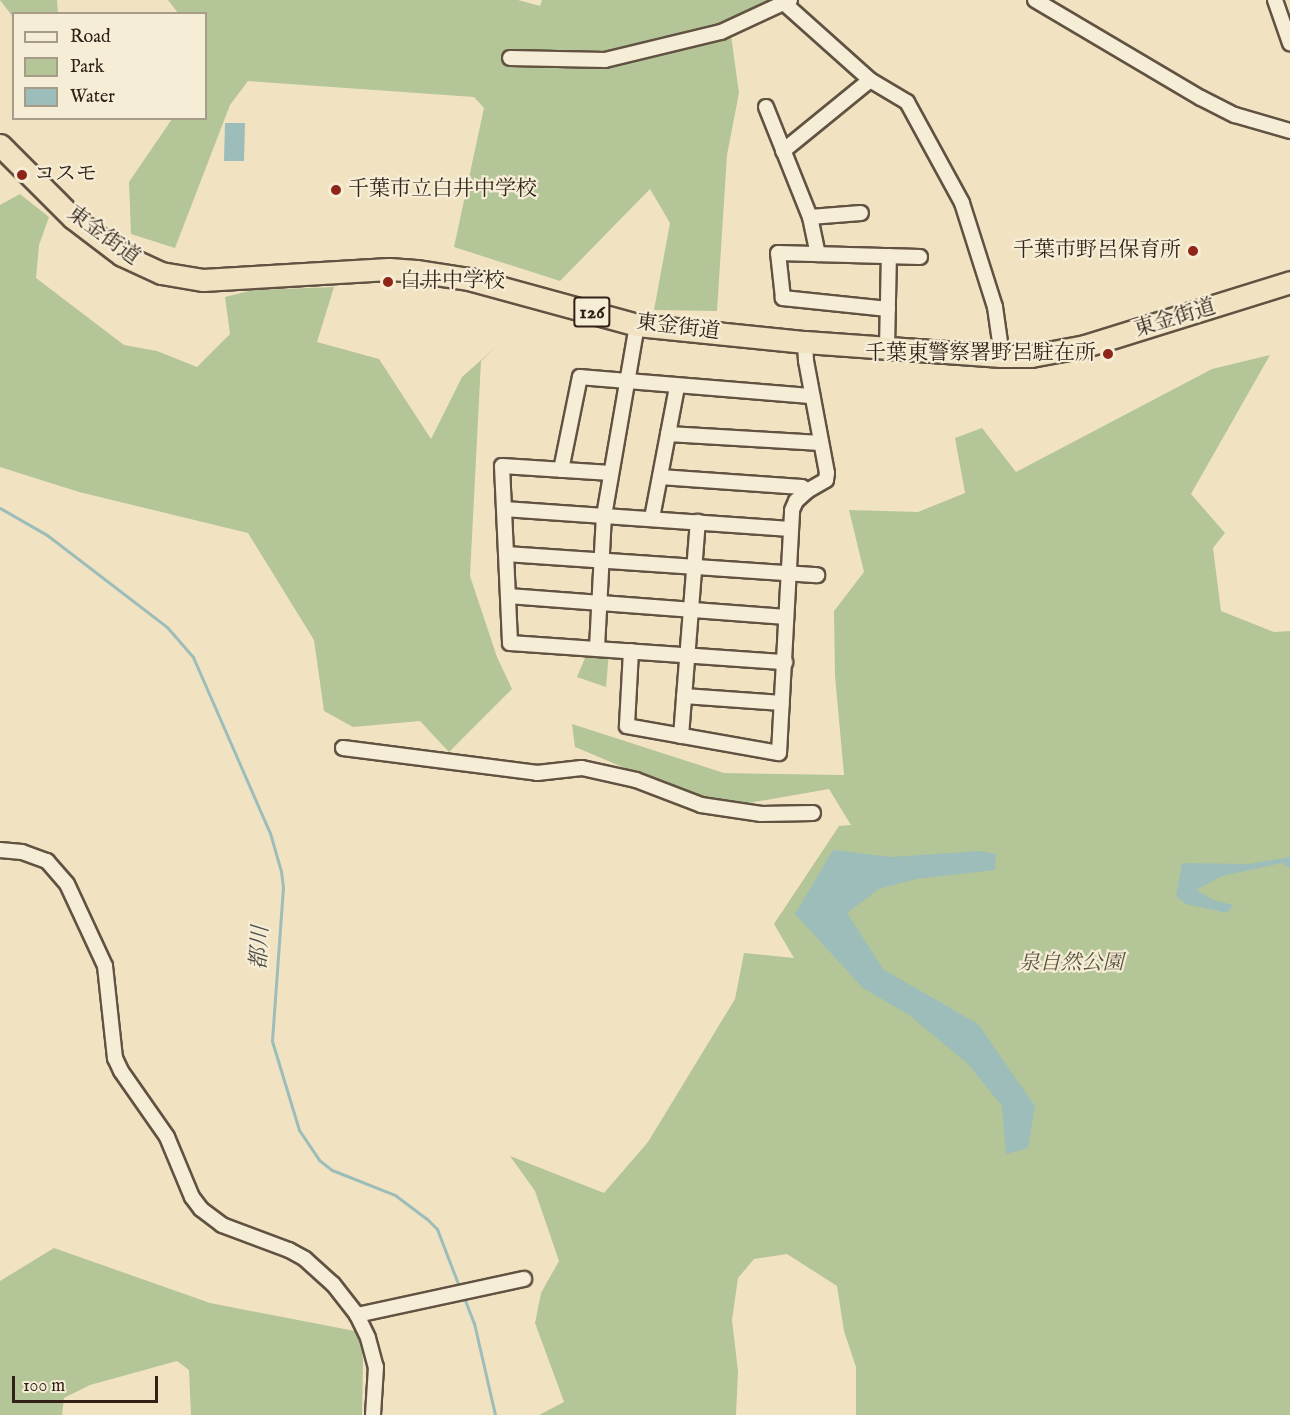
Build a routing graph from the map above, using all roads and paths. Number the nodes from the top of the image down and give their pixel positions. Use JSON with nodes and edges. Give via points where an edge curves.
{"nodes":[{"id":1,"x":1035,"y":0,"type":"edge"},
{"id":2,"x":1275,"y":0,"type":"edge"},
{"id":3,"x":787,"y":2,"type":"edge"},
{"id":4,"x":1290,"y":43,"type":"edge"},
{"id":5,"x":510,"y":58,"type":"dead end"},
{"id":6,"x":870,"y":80,"type":"junction"},
{"id":7,"x":766,"y":107,"type":"dead end"},
{"id":8,"x":1290,"y":131,"type":"edge"},
{"id":9,"x":0,"y":146,"type":"edge"},
{"id":10,"x":783,"y":151,"type":"junction"},
{"id":11,"x":861,"y":213,"type":"dead end"},
{"id":12,"x":810,"y":217,"type":"junction"},
{"id":13,"x":818,"y":254,"type":"junction"},
{"id":14,"x":889,"y":256,"type":"junction"},
{"id":15,"x":920,"y":257,"type":"dead end"},
{"id":16,"x":1290,"y":282,"type":"edge"},
{"id":17,"x":888,"y":309,"type":"junction"},
{"id":18,"x":637,"y":325,"type":"junction"},
{"id":19,"x":805,"y":342,"type":"junction"},
{"id":20,"x":887,"y":348,"type":"junction"},
{"id":21,"x":1002,"y":356,"type":"junction"},
{"id":22,"x":627,"y":383,"type":"junction"},
{"id":23,"x":677,"y":387,"type":"junction"},
{"id":24,"x":812,"y":396,"type":"junction"},
{"id":25,"x":668,"y":434,"type":"junction"},
{"id":26,"x":821,"y":443,"type":"junction"},
{"id":27,"x":561,"y":470,"type":"junction"},
{"id":28,"x":611,"y":473,"type":"junction"},
{"id":29,"x":660,"y":477,"type":"junction"},
{"id":30,"x":807,"y":491,"type":"junction"},
{"id":31,"x":504,"y":509,"type":"junction"},
{"id":32,"x":604,"y":516,"type":"junction"},
{"id":33,"x":652,"y":518,"type":"junction"},
{"id":34,"x":698,"y":522,"type":"junction"},
{"id":35,"x":790,"y":529,"type":"junction"},
{"id":36,"x":506,"y":554,"type":"junction"},
{"id":37,"x":602,"y":560,"type":"junction"},
{"id":38,"x":694,"y":567,"type":"junction"},
{"id":39,"x":788,"y":574,"type":"junction"},
{"id":40,"x":817,"y":575,"type":"dead end"},
{"id":41,"x":508,"y":596,"type":"junction"},
{"id":42,"x":599,"y":602,"type":"junction"},
{"id":43,"x":691,"y":609,"type":"junction"},
{"id":44,"x":786,"y":617,"type":"junction"},
{"id":45,"x":597,"y":648,"type":"junction"},
{"id":46,"x":631,"y":651,"type":"junction"},
{"id":47,"x":688,"y":655,"type":"junction"},
{"id":48,"x":785,"y":662,"type":"junction"},
{"id":49,"x":684,"y":696,"type":"junction"},
{"id":50,"x":782,"y":703,"type":"junction"},
{"id":51,"x":681,"y":736,"type":"junction"},
{"id":52,"x":343,"y":748,"type":"dead end"},
{"id":53,"x":813,"y":813,"type":"dead end"},
{"id":54,"x":0,"y":850,"type":"edge"},
{"id":55,"x":524,"y":1279,"type":"dead end"},
{"id":56,"x":357,"y":1315,"type":"junction"},
{"id":57,"x":373,"y":1415,"type":"edge"}],
"edges":[{"from":1,"to":8,"type":"street","via":[[1201,98],[1235,115]]},
{"from":2,"to":4,"type":"street"},
{"from":3,"to":5,"type":"street","via":[[721,32],[606,60]]},
{"from":3,"to":6,"type":"street"},
{"from":6,"to":10,"type":"street"},
{"from":6,"to":21,"type":"street","via":[[907,102],[962,203],[994,307]]},
{"from":7,"to":10,"type":"street"},
{"from":9,"to":18,"type":"highway","name":"東金街道","number":"126","via":[[91,232],[122,255],[161,273],[224,281],[389,269],[426,273],[469,279]]},
{"from":10,"to":12,"type":"street"},
{"from":11,"to":12,"type":"street"},
{"from":12,"to":13,"type":"street"},
{"from":13,"to":14,"type":"street"},
{"from":13,"to":17,"type":"street","via":[[778,253],[783,298]]},
{"from":14,"to":15,"type":"street"},
{"from":14,"to":17,"type":"street"},
{"from":16,"to":21,"type":"highway","name":"東金街道","number":"126","via":[[1085,346],[1031,356]]},
{"from":17,"to":20,"type":"street"},
{"from":18,"to":19,"type":"highway","name":"東金街道","number":"126"},
{"from":18,"to":22,"type":"street"},
{"from":19,"to":20,"type":"highway","name":"東金街道","number":"126"},
{"from":19,"to":24,"type":"street"},
{"from":20,"to":21,"type":"highway","name":"東金街道","number":"126"},
{"from":22,"to":23,"type":"street"},
{"from":22,"to":27,"type":"street","via":[[580,376]]},
{"from":22,"to":28,"type":"street"},
{"from":23,"to":24,"type":"street"},
{"from":23,"to":25,"type":"street"},
{"from":24,"to":26,"type":"street"},
{"from":25,"to":26,"type":"street"},
{"from":25,"to":29,"type":"street"},
{"from":26,"to":30,"type":"street","via":[[826,480]]},
{"from":27,"to":28,"type":"street"},
{"from":27,"to":31,"type":"street","via":[[502,466]]},
{"from":28,"to":32,"type":"street"},
{"from":29,"to":30,"type":"street","via":[[802,487]]},
{"from":29,"to":33,"type":"street"},
{"from":30,"to":35,"type":"street","via":[[796,501]]},
{"from":31,"to":32,"type":"street"},
{"from":31,"to":36,"type":"street"},
{"from":32,"to":33,"type":"street"},
{"from":32,"to":37,"type":"street"},
{"from":33,"to":34,"type":"street"},
{"from":34,"to":35,"type":"street"},
{"from":34,"to":38,"type":"street"},
{"from":35,"to":39,"type":"street"},
{"from":36,"to":37,"type":"street"},
{"from":36,"to":41,"type":"street"},
{"from":37,"to":38,"type":"street"},
{"from":37,"to":42,"type":"street"},
{"from":38,"to":39,"type":"street"},
{"from":38,"to":43,"type":"street"},
{"from":39,"to":40,"type":"street"},
{"from":39,"to":44,"type":"street"},
{"from":41,"to":42,"type":"street"},
{"from":41,"to":45,"type":"street","via":[[510,643]]},
{"from":42,"to":43,"type":"street"},
{"from":42,"to":45,"type":"street"},
{"from":43,"to":44,"type":"street"},
{"from":43,"to":47,"type":"street"},
{"from":44,"to":48,"type":"street"},
{"from":45,"to":46,"type":"street"},
{"from":46,"to":47,"type":"street"},
{"from":46,"to":51,"type":"street","via":[[627,726]]},
{"from":47,"to":48,"type":"street"},
{"from":47,"to":49,"type":"street"},
{"from":48,"to":50,"type":"street"},
{"from":49,"to":50,"type":"street"},
{"from":49,"to":51,"type":"street"},
{"from":50,"to":51,"type":"street","via":[[779,753]]},
{"from":52,"to":53,"type":"street","via":[[537,773],[582,768],[636,780],[701,805],[761,814]]},
{"from":54,"to":56,"type":"street","via":[[22,852],[47,861],[67,884],[105,966],[115,1058],[167,1137],[192,1197],[201,1209],[222,1225],[305,1259],[333,1284]]},
{"from":55,"to":56,"type":"street"},
{"from":56,"to":57,"type":"street","via":[[376,1367]]}]}
